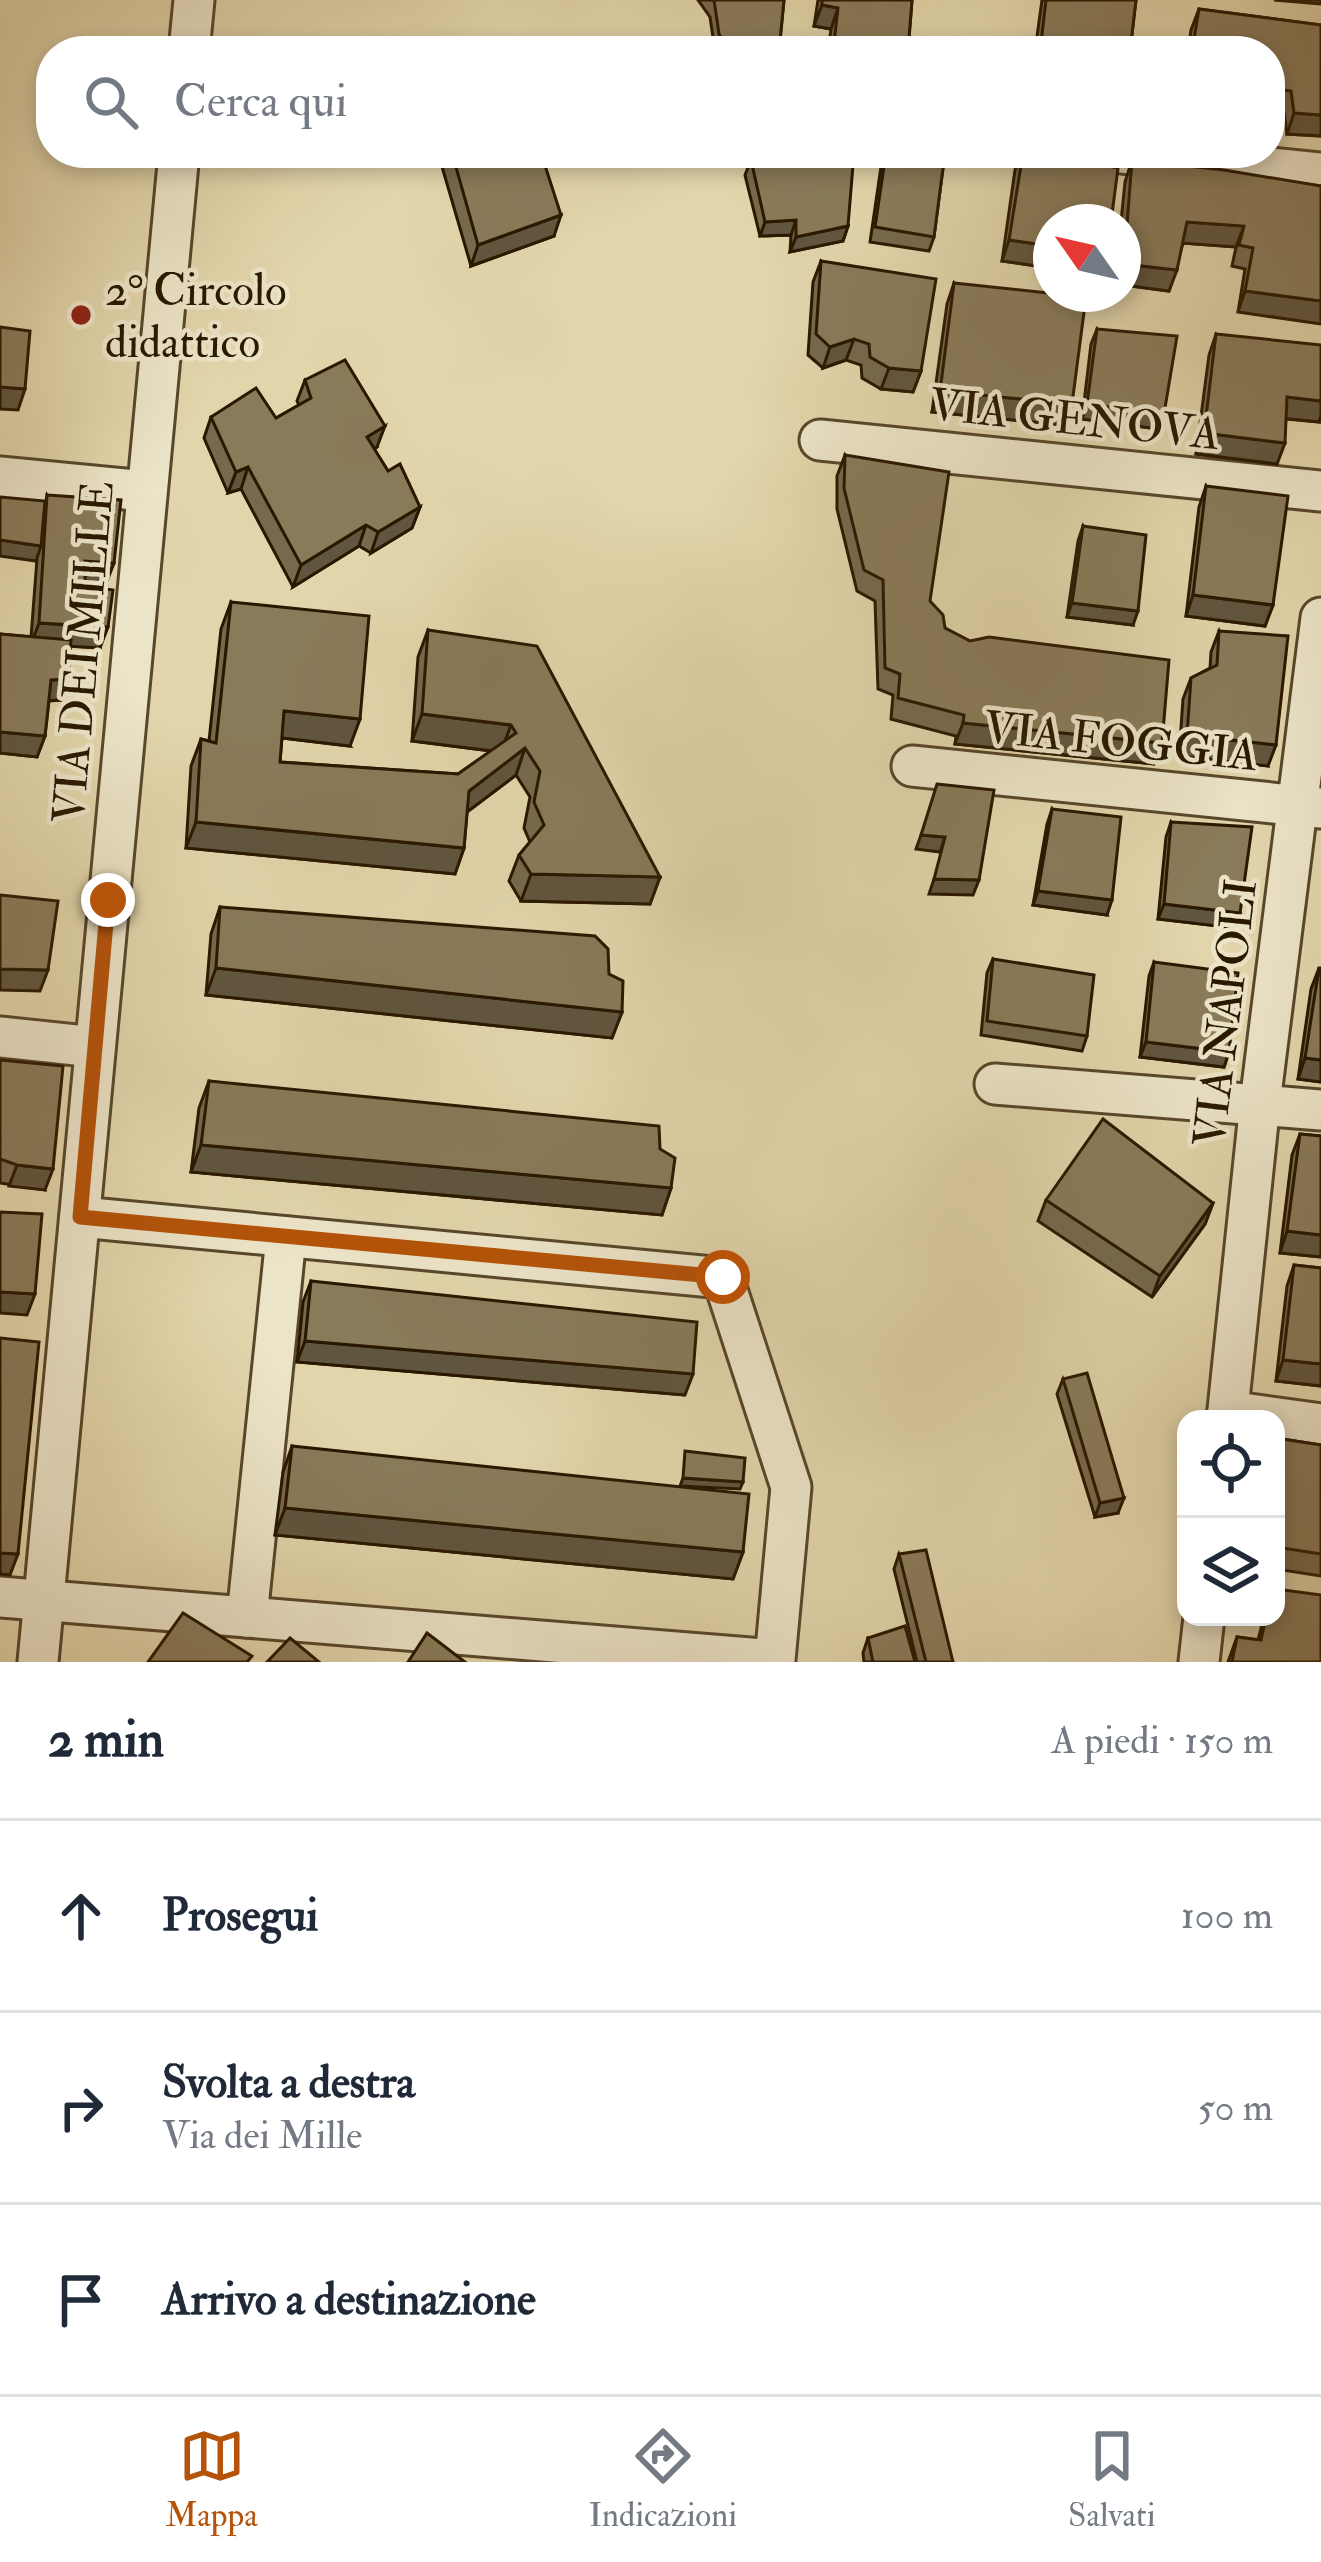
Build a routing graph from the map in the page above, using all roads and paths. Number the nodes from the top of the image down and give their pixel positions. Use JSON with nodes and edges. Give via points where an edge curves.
{"nodes":[{"id":1,"x":194,"y":0,"type":"edge"},
{"id":2,"x":190,"y":36,"type":"edge"},
{"id":3,"x":177,"y":168,"type":"edge"},
{"id":4,"x":1271,"y":168,"type":"edge"},
{"id":5,"x":1321,"y":173,"type":"edge"},
{"id":6,"x":820,"y":440,"type":"dead end"},
{"id":7,"x":0,"y":477,"type":"edge"},
{"id":8,"x":145,"y":491,"type":"junction"},
{"id":9,"x":1321,"y":491,"type":"edge"},
{"id":10,"x":1321,"y":618,"type":"edge"},
{"id":11,"x":912,"y":766,"type":"dead end"},
{"id":12,"x":1309,"y":807,"type":"edge"},
{"id":13,"x":0,"y":1037,"type":"edge"},
{"id":14,"x":95,"y":1047,"type":"junction"},
{"id":15,"x":995,"y":1084,"type":"dead end"},
{"id":16,"x":1260,"y":1103,"type":"junction"},
{"id":17,"x":1321,"y":1110,"type":"edge"},
{"id":18,"x":80,"y":1217,"type":"junction"},
{"id":19,"x":286,"y":1237,"type":"junction"},
{"id":20,"x":1228,"y":1410,"type":"edge"},
{"id":21,"x":1285,"y":1421,"type":"edge"},
{"id":22,"x":1321,"y":1424,"type":"edge"},
{"id":23,"x":0,"y":1597,"type":"edge"},
{"id":24,"x":45,"y":1601,"type":"junction"},
{"id":25,"x":247,"y":1617,"type":"junction"},
{"id":26,"x":1203,"y":1626,"type":"edge"},
{"id":27,"x":38,"y":1662,"type":"edge"},
{"id":28,"x":1199,"y":1662,"type":"edge"}],
"edges":[{"from":1,"to":2,"type":"street"},
{"from":3,"to":8,"type":"street","name":"VIA DEI MILLE"},
{"from":4,"to":5,"type":"street"},
{"from":6,"to":9,"type":"street","name":"VIA GENOVA"},
{"from":7,"to":8,"type":"street"},
{"from":8,"to":14,"type":"street","name":"VIA DEI MILLE"},
{"from":10,"to":12,"type":"street","name":"VIA NAPOLI"},
{"from":11,"to":12,"type":"street","name":"VIA FOGGIA"},
{"from":12,"to":16,"type":"street","name":"VIA NAPOLI"},
{"from":13,"to":14,"type":"street"},
{"from":14,"to":18,"type":"street","name":"VIA DEI MILLE"},
{"from":15,"to":16,"type":"street"},
{"from":16,"to":17,"type":"street"},
{"from":16,"to":20,"type":"street","name":"VIA NAPOLI"},
{"from":18,"to":19,"type":"street"},
{"from":18,"to":24,"type":"street","name":"VIA DEI MILLE"},
{"from":19,"to":25,"type":"street"},
{"from":19,"to":25,"type":"street","via":[[723,1277],[791,1487],[776,1660]]},
{"from":21,"to":22,"type":"street"},
{"from":23,"to":24,"type":"street"},
{"from":24,"to":25,"type":"street"},
{"from":24,"to":27,"type":"street","name":"VIA DEI MILLE"},
{"from":26,"to":28,"type":"street"}]}
